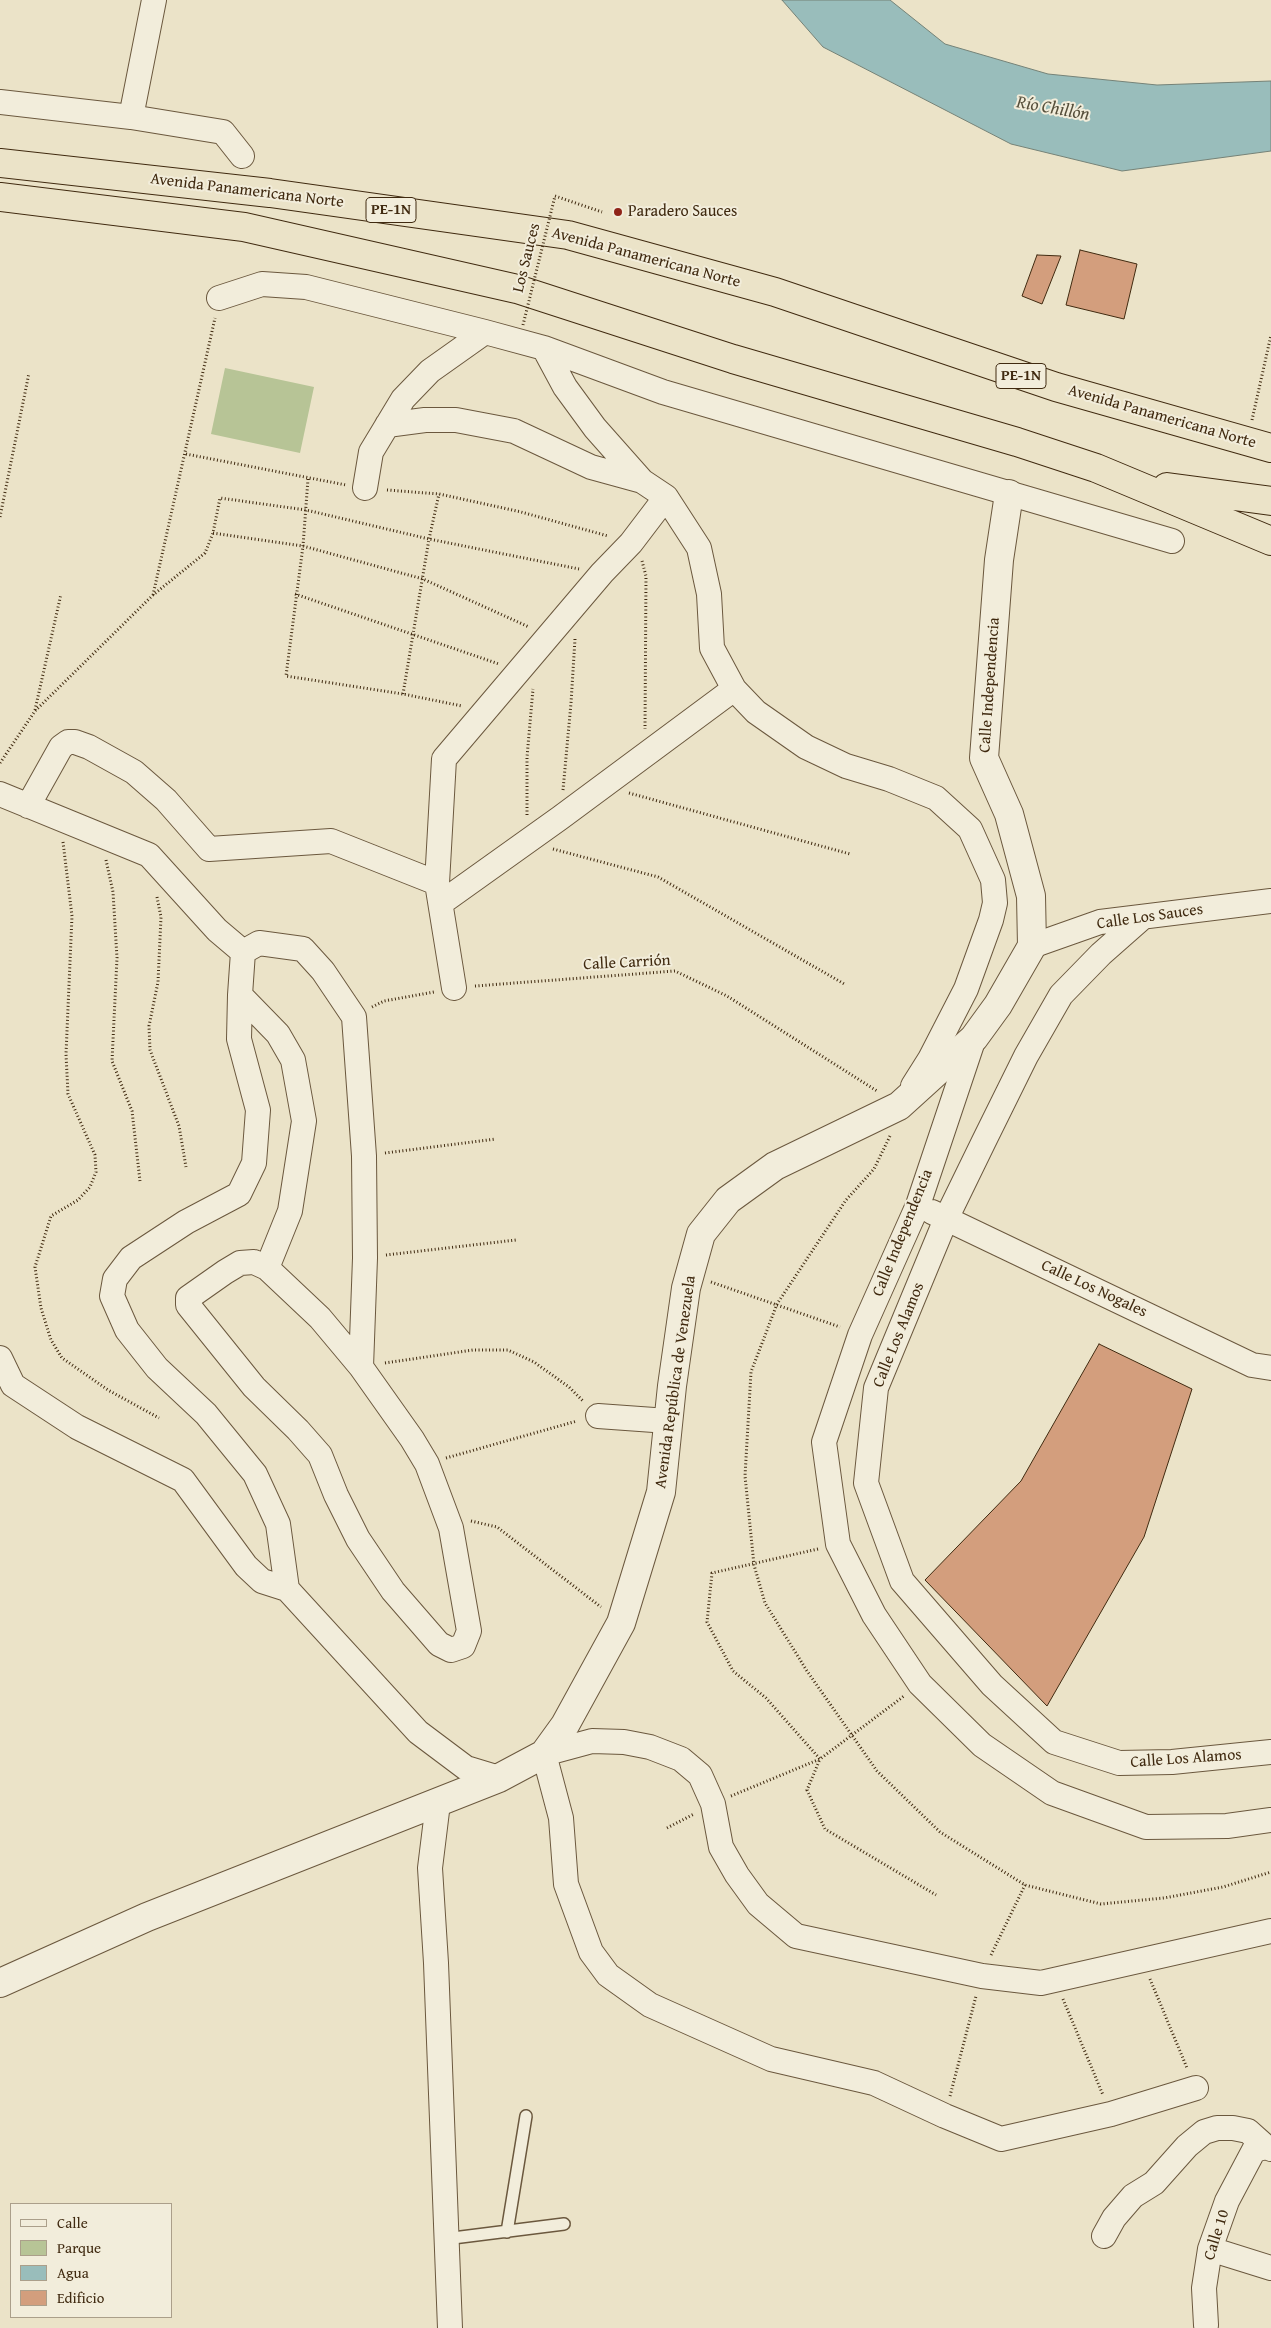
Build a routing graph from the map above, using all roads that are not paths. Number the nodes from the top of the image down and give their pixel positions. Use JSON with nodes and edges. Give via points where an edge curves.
{"nodes":[{"id":1,"x":154,"y":0,"type":"edge"},
{"id":2,"x":0,"y":102,"type":"edge"},
{"id":3,"x":131,"y":117,"type":"junction"},
{"id":4,"x":242,"y":156,"type":"dead end"},
{"id":5,"x":0,"y":163,"type":"edge"},
{"id":6,"x":0,"y":197,"type":"edge"},
{"id":7,"x":219,"y":298,"type":"road end"},
{"id":8,"x":485,"y":332,"type":"junction"},
{"id":9,"x":544,"y":348,"type":"junction"},
{"id":10,"x":387,"y":425,"type":"junction"},
{"id":11,"x":1259,"y":444,"type":"edge"},
{"id":12,"x":642,"y":481,"type":"junction"},
{"id":13,"x":1134,"y":483,"type":"junction"},
{"id":14,"x":365,"y":488,"type":"road end"},
{"id":15,"x":1009,"y":494,"type":"junction"},
{"id":16,"x":666,"y":496,"type":"junction"},
{"id":17,"x":1271,"y":501,"type":"edge"},
{"id":18,"x":1271,"y":541,"type":"edge"},
{"id":19,"x":1172,"y":542,"type":"dead end"},
{"id":20,"x":734,"y":689,"type":"junction"},
{"id":21,"x":0,"y":794,"type":"edge"},
{"id":22,"x":28,"y":806,"type":"junction"},
{"id":23,"x":439,"y":893,"type":"junction"},
{"id":24,"x":1271,"y":901,"type":"edge"},
{"id":25,"x":1142,"y":917,"type":"junction"},
{"id":26,"x":1032,"y":946,"type":"junction"},
{"id":27,"x":243,"y":952,"type":"junction"},
{"id":28,"x":454,"y":988,"type":"road end"},
{"id":29,"x":240,"y":996,"type":"junction"},
{"id":30,"x":974,"y":1038,"type":"junction"},
{"id":31,"x":900,"y":1106,"type":"junction"},
{"id":32,"x":918,"y":1205,"type":"junction"},
{"id":33,"x":946,"y":1219,"type":"junction"},
{"id":34,"x":267,"y":1268,"type":"junction"},
{"id":35,"x":0,"y":1358,"type":"edge"},
{"id":36,"x":361,"y":1367,"type":"junction"},
{"id":37,"x":1271,"y":1368,"type":"edge"},
{"id":38,"x":598,"y":1416,"type":"road end"},
{"id":39,"x":668,"y":1421,"type":"junction"},
{"id":40,"x":287,"y":1589,"type":"junction"},
{"id":41,"x":1271,"y":1752,"type":"edge"},
{"id":42,"x":544,"y":1754,"type":"junction"},
{"id":43,"x":499,"y":1778,"type":"junction"},
{"id":44,"x":438,"y":1803,"type":"junction"},
{"id":45,"x":1271,"y":1820,"type":"edge"},
{"id":46,"x":1271,"y":1932,"type":"edge"},
{"id":47,"x":0,"y":1983,"type":"edge"},
{"id":48,"x":1196,"y":2088,"type":"road end"},
{"id":49,"x":526,"y":2116,"type":"dead end"},
{"id":50,"x":1263,"y":2149,"type":"edge"},
{"id":51,"x":564,"y":2224,"type":"dead end"},
{"id":52,"x":507,"y":2232,"type":"junction"},
{"id":53,"x":1104,"y":2236,"type":"dead end"},
{"id":54,"x":445,"y":2239,"type":"junction"},
{"id":55,"x":1210,"y":2249,"type":"junction"},
{"id":56,"x":1271,"y":2268,"type":"edge"},
{"id":57,"x":1206,"y":2325,"type":"dead end"},
{"id":58,"x":450,"y":2328,"type":"edge"}],
"edges":[{"from":1,"to":3,"type":"street"},
{"from":2,"to":3,"type":"street"},
{"from":3,"to":4,"type":"street","via":[[223,132]]},
{"from":5,"to":11,"type":"highway","name":"Avenida Panamericana Norte","number":"PE-1N","via":[[270,193],[568,235],[775,292],[1056,387]]},
{"from":6,"to":13,"type":"highway","via":[[244,227],[517,289],[733,359],[1017,442]]},
{"from":7,"to":8,"type":"street","via":[[262,284],[306,287]]},
{"from":8,"to":9,"type":"street"},
{"from":8,"to":10,"type":"street","via":[[430,371],[403,399]]},
{"from":9,"to":12,"type":"street","via":[[565,387],[595,428]]},
{"from":9,"to":15,"type":"street","via":[[663,392]]},
{"from":10,"to":12,"type":"street","via":[[456,420],[514,431],[591,468]]},
{"from":10,"to":14,"type":"street","via":[[371,452]]},
{"from":12,"to":16,"type":"street"},
{"from":13,"to":17,"type":"highway"},
{"from":13,"to":18,"type":"highway"},
{"from":15,"to":19,"type":"street"},
{"from":15,"to":26,"type":"street","name":"Calle Independencia","via":[[999,560],[984,758],[1009,814],[1031,896]]},
{"from":16,"to":20,"type":"street","via":[[699,548],[709,594],[712,648]]},
{"from":16,"to":23,"type":"street","via":[[631,543],[444,759]]},
{"from":20,"to":23,"type":"street","via":[[527,842]]},
{"from":20,"to":31,"type":"street","via":[[756,712],[806,747],[846,766],[936,798],[970,829],[993,880],[995,903],[991,920],[966,989],[930,1059]]},
{"from":21,"to":22,"type":"street"},
{"from":22,"to":23,"type":"street","via":[[61,747],[75,742],[134,772],[166,800],[209,849],[331,841]]},
{"from":22,"to":27,"type":"street","via":[[149,855],[217,930]]},
{"from":23,"to":28,"type":"street"},
{"from":24,"to":25,"type":"street","name":"Calle Los Sauces"},
{"from":25,"to":26,"type":"street","name":"Calle Los Sauces","via":[[1100,922]]},
{"from":25,"to":33,"type":"street","name":"Calle Los Alamos","via":[[1061,995],[1026,1056]]},
{"from":26,"to":30,"type":"street","name":"Calle Independencia","via":[[998,1005]]},
{"from":27,"to":29,"type":"street"},
{"from":27,"to":36,"type":"street","via":[[259,943],[303,949],[323,971],[354,1017],[364,1156]]},
{"from":29,"to":34,"type":"street","via":[[278,1034],[293,1060],[304,1121],[290,1211]]},
{"from":29,"to":40,"type":"street","via":[[239,1039],[258,1110],[254,1162],[239,1194],[186,1222],[131,1258],[115,1279],[112,1296],[127,1330],[157,1368],[206,1414],[255,1474],[278,1524]]},
{"from":30,"to":31,"type":"street","name":"Avenida República de Venezuela"},
{"from":30,"to":32,"type":"street","name":"Calle Independencia"},
{"from":31,"to":39,"type":"street","name":"Avenida República de Venezuela","via":[[774,1166],[728,1200],[701,1234],[686,1288]]},
{"from":32,"to":33,"type":"street","name":"Calle Los Nogales"},
{"from":32,"to":45,"type":"street","name":"Calle Independencia","via":[[860,1335],[824,1442],[838,1544],[874,1615],[920,1684],[982,1745],[1052,1793],[1146,1827],[1227,1826]]},
{"from":33,"to":37,"type":"street","name":"Calle Los Nogales","via":[[1252,1364]]},
{"from":33,"to":41,"type":"street","name":"Calle Los Alamos","via":[[876,1388],[866,1483],[902,1581],[992,1685],[1054,1742],[1119,1763],[1172,1762]]},
{"from":34,"to":36,"type":"street","via":[[320,1318]]},
{"from":34,"to":36,"type":"street","via":[[254,1262],[240,1263],[188,1298],[188,1306],[254,1387],[320,1455],[358,1539],[393,1591],[439,1644],[451,1650],[463,1646],[469,1631],[447,1516],[412,1439]]},
{"from":35,"to":40,"type":"street","via":[[13,1385],[77,1427],[183,1480],[246,1566],[262,1581]]},
{"from":38,"to":39,"type":"street"},
{"from":39,"to":42,"type":"street","name":"Avenida República de Venezuela","via":[[661,1492],[621,1623],[565,1725]]},
{"from":40,"to":43,"type":"street","via":[[418,1732],[466,1768]]},
{"from":42,"to":43,"type":"street"},
{"from":42,"to":46,"type":"street","via":[[592,1741],[624,1742],[650,1747],[681,1759],[700,1775],[713,1804],[721,1847],[737,1876],[758,1904],[796,1936],[982,1976],[1041,1983]]},
{"from":42,"to":48,"type":"street","via":[[560,1818],[566,1884],[591,1952],[608,1975],[650,2005],[771,2059],[874,2083],[1001,2138],[1111,2114]]},
{"from":43,"to":44,"type":"street"},
{"from":44,"to":47,"type":"street","via":[[147,1917]]},
{"from":44,"to":54,"type":"street","via":[[430,1868]]},
{"from":49,"to":52,"type":"lane"},
{"from":50,"to":53,"type":"street","via":[[1248,2131],[1217,2128],[1204,2132],[1154,2183],[1133,2196]]},
{"from":50,"to":55,"type":"street","name":"Calle 10","via":[[1227,2201]]},
{"from":51,"to":52,"type":"lane"},
{"from":52,"to":54,"type":"lane"},
{"from":54,"to":58,"type":"street"},
{"from":55,"to":56,"type":"street"},
{"from":55,"to":57,"type":"street","name":"Calle 10","via":[[1204,2288]]}]}
